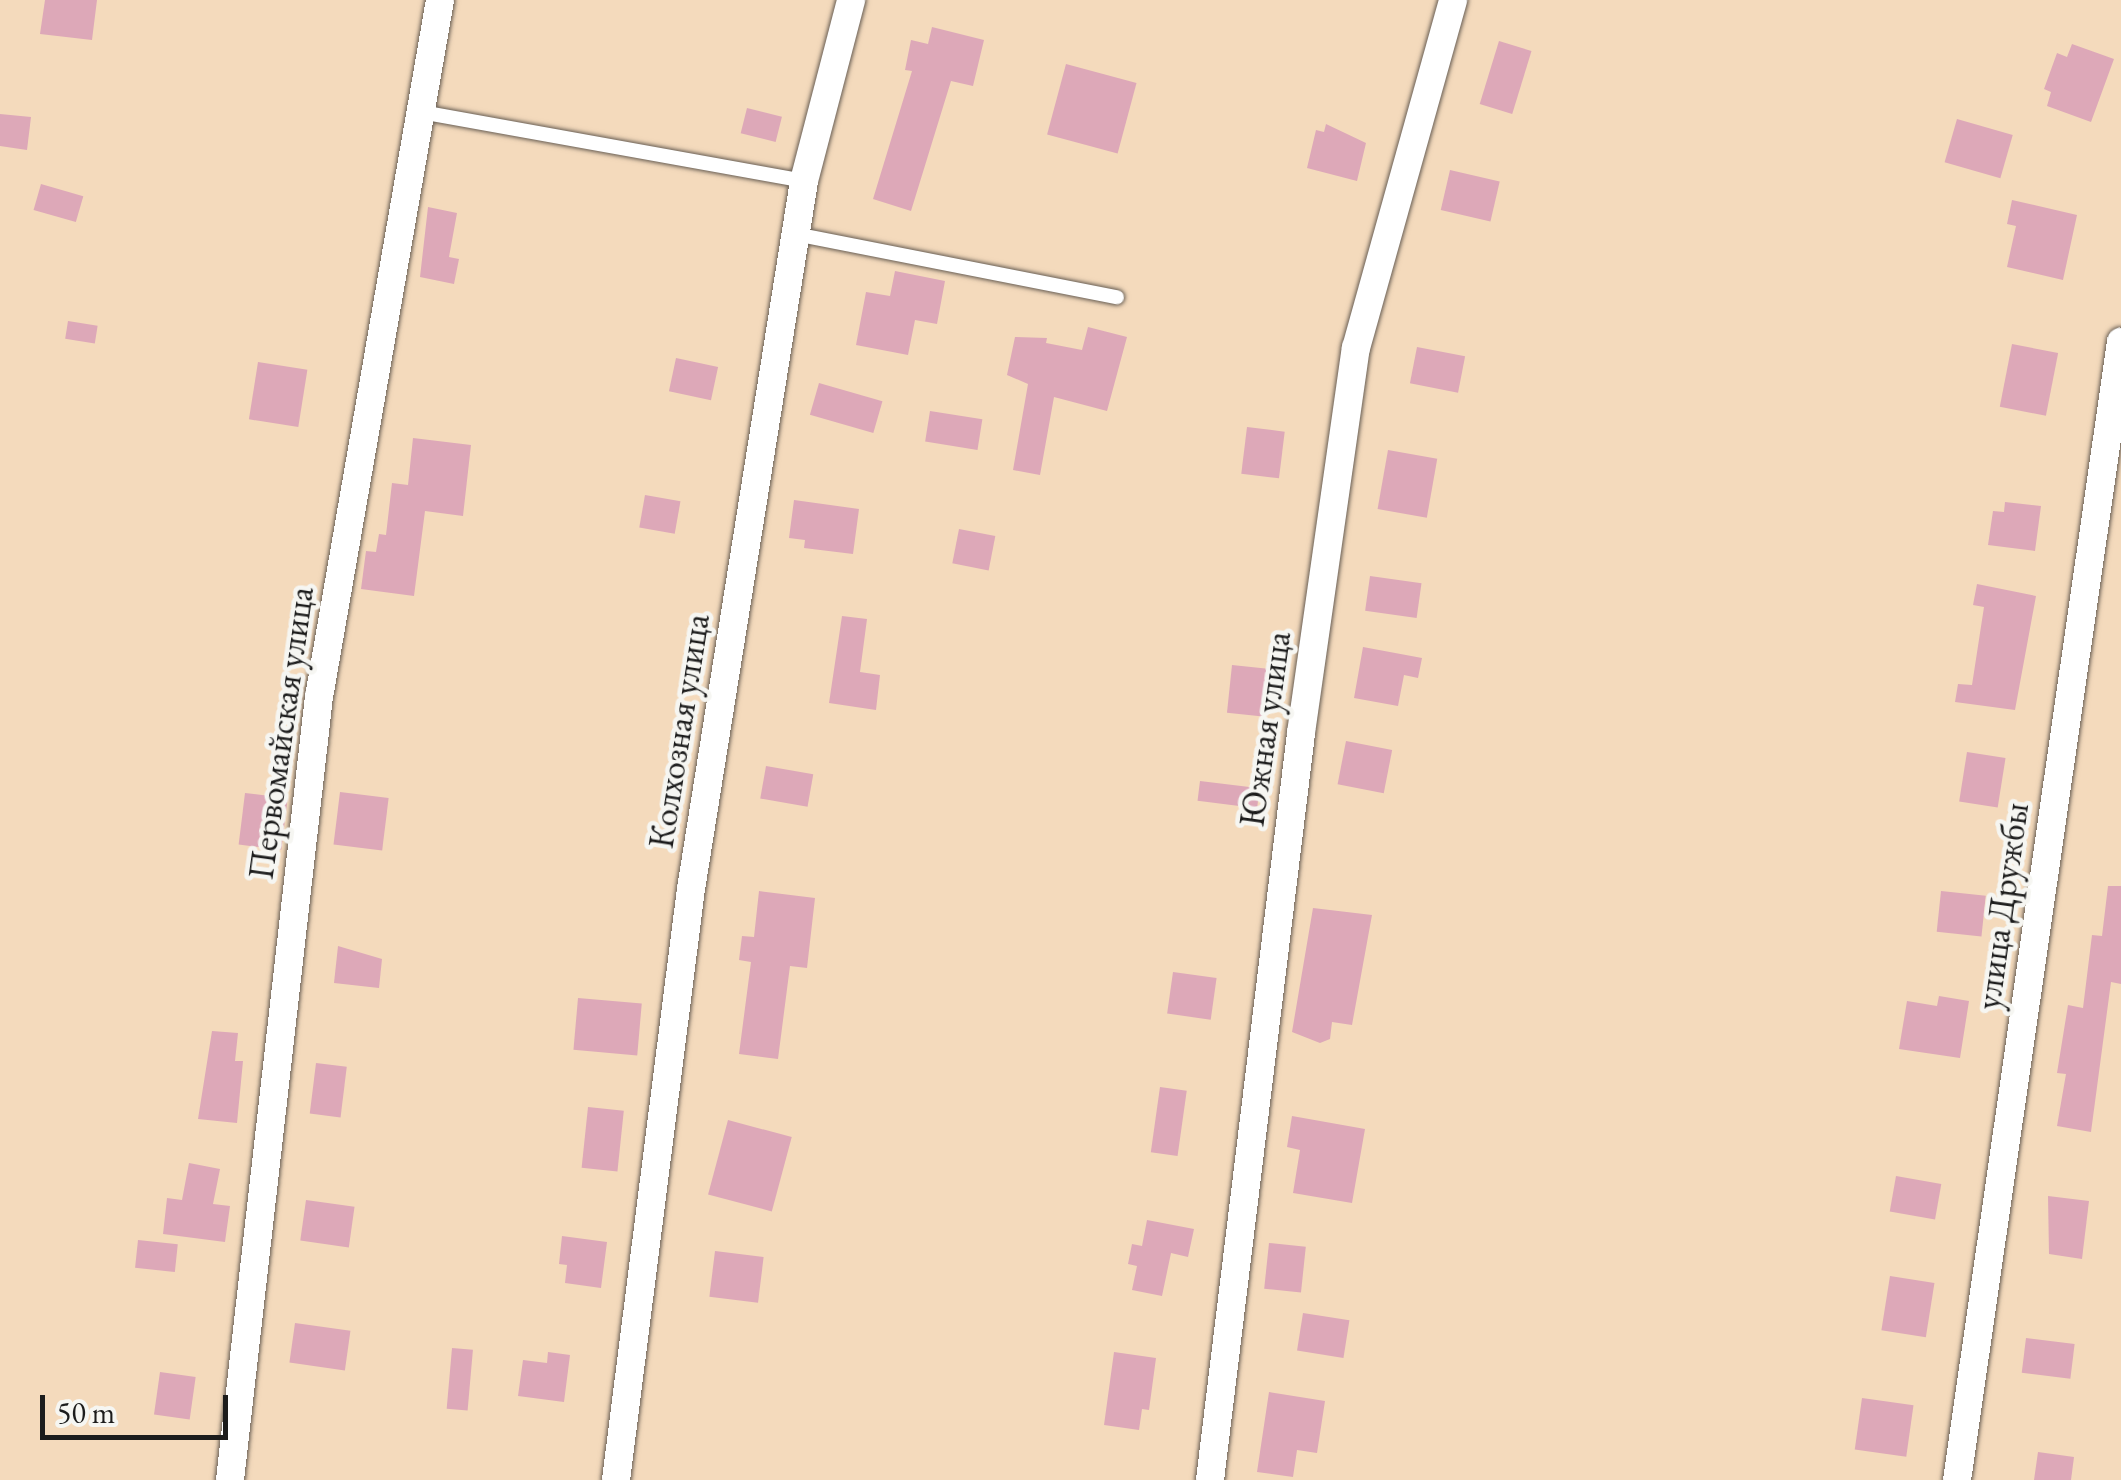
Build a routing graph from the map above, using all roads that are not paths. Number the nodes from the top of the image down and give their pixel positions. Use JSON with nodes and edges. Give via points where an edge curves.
{"nodes":[{"id":1,"x":440,"y":0,"type":"edge"},
{"id":2,"x":851,"y":0,"type":"edge"},
{"id":3,"x":1453,"y":0,"type":"edge"},
{"id":4,"x":421,"y":112,"type":"junction"},
{"id":5,"x":804,"y":181,"type":"junction"},
{"id":6,"x":800,"y":235,"type":"junction"},
{"id":7,"x":1117,"y":297,"type":"dead end"},
{"id":8,"x":2121,"y":342,"type":"edge"},
{"id":9,"x":230,"y":1480,"type":"edge"},
{"id":10,"x":616,"y":1480,"type":"edge"},
{"id":11,"x":1210,"y":1480,"type":"edge"},
{"id":12,"x":1957,"y":1480,"type":"edge"}],
"edges":[{"from":1,"to":4,"type":"street","name":"Первомайская улица"},
{"from":2,"to":5,"type":"street","name":"Колхозная улица"},
{"from":3,"to":11,"type":"street","name":"Южная улица","via":[[1356,348],[1301,734]]},
{"from":4,"to":5,"type":"lane"},
{"from":4,"to":9,"type":"street","name":"Первомайская улица","via":[[320,696]]},
{"from":5,"to":6,"type":"street","name":"Колхозная улица"},
{"from":6,"to":7,"type":"lane"},
{"from":6,"to":10,"type":"street","name":"Колхозная улица","via":[[692,888]]},
{"from":8,"to":12,"type":"street","name":"улица Дружбы"}]}
